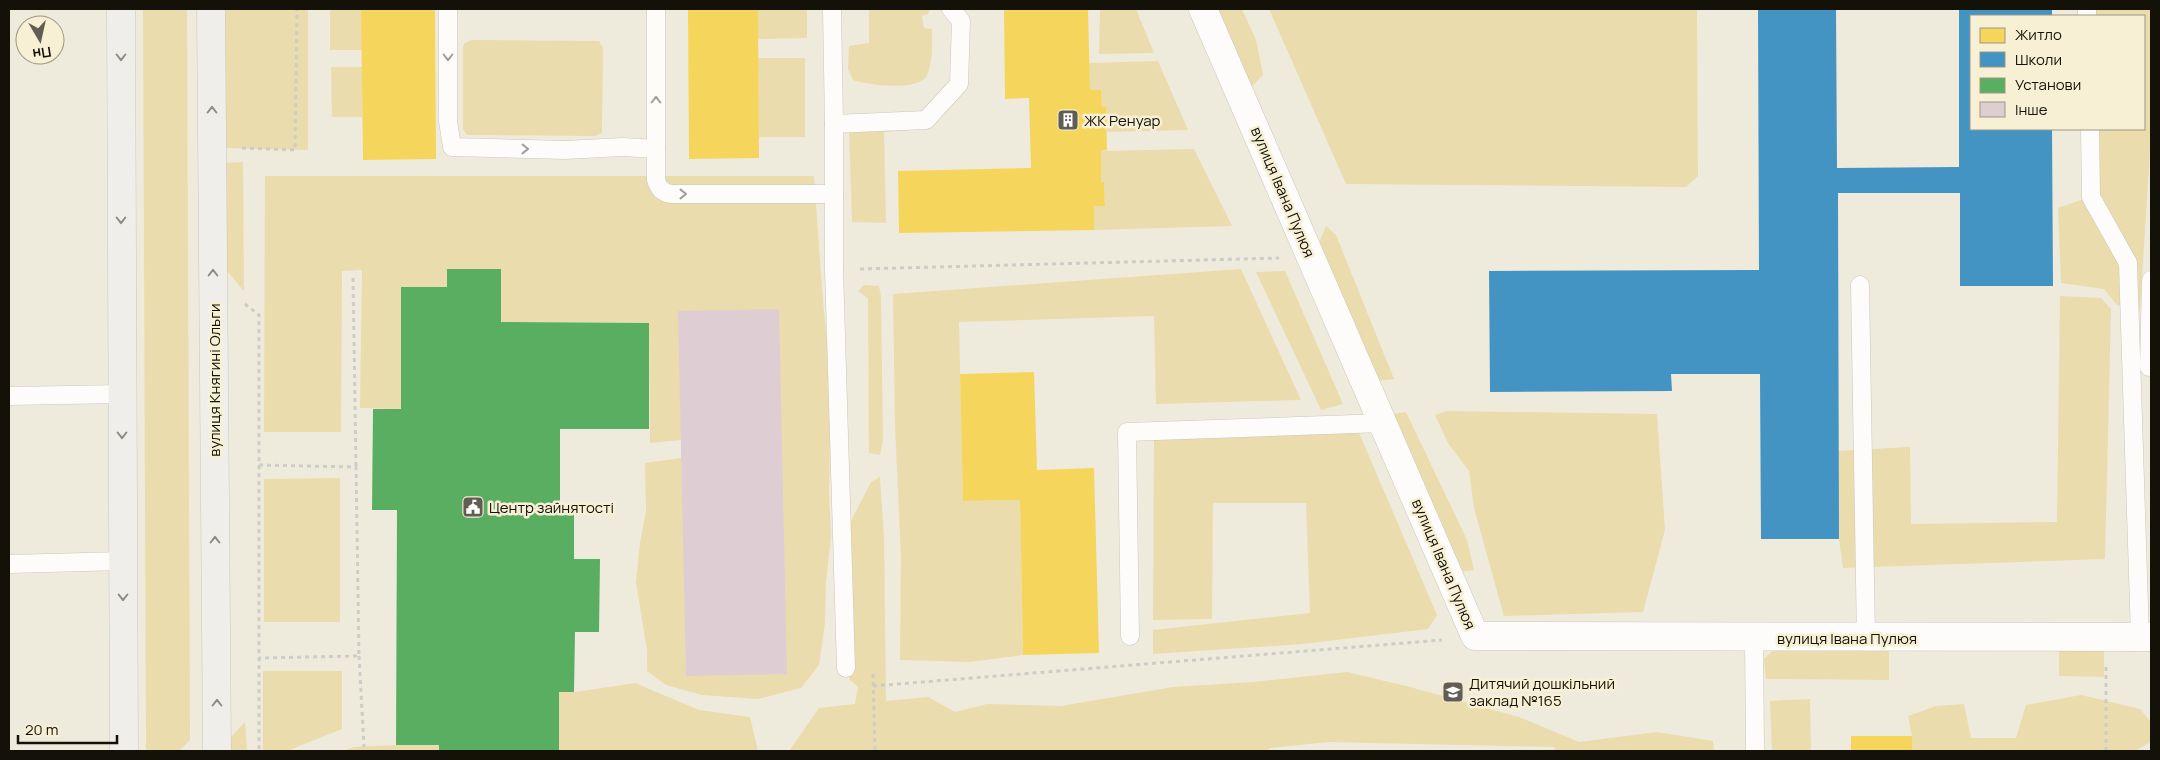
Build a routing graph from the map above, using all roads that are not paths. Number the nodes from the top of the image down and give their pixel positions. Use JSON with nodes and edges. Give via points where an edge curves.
{"nodes":[{"id":1,"x":121,"y":9,"type":"edge"},
{"id":2,"x":211,"y":9,"type":"edge"},
{"id":3,"x":448,"y":9,"type":"edge"},
{"id":4,"x":656,"y":9,"type":"edge"},
{"id":5,"x":832,"y":9,"type":"edge"},
{"id":6,"x":951,"y":9,"type":"edge"},
{"id":7,"x":1204,"y":9,"type":"edge"},
{"id":8,"x":834,"y":124,"type":"junction"},
{"id":9,"x":2090,"y":130,"type":"edge"},
{"id":10,"x":656,"y":149,"type":"junction"},
{"id":11,"x":834,"y":194,"type":"junction"},
{"id":12,"x":2151,"y":280,"type":"edge"},
{"id":13,"x":1860,"y":285,"type":"dead end"},
{"id":14,"x":2130,"y":367,"type":"junction"},
{"id":15,"x":2150,"y":367,"type":"edge"},
{"id":16,"x":122,"y":394,"type":"junction"},
{"id":17,"x":9,"y":396,"type":"edge"},
{"id":18,"x":1383,"y":423,"type":"junction"},
{"id":19,"x":123,"y":561,"type":"junction"},
{"id":20,"x":9,"y":564,"type":"edge"},
{"id":21,"x":1130,"y":636,"type":"dead end"},
{"id":22,"x":1754,"y":637,"type":"junction"},
{"id":23,"x":2146,"y":637,"type":"edge"},
{"id":24,"x":1866,"y":638,"type":"junction"},
{"id":25,"x":846,"y":668,"type":"dead end"},
{"id":26,"x":124,"y":751,"type":"edge"},
{"id":27,"x":217,"y":751,"type":"edge"},
{"id":28,"x":1755,"y":751,"type":"edge"}],
"edges":[{"from":1,"to":16,"type":"street","one_way":true},
{"from":27,"to":2,"type":"street","name":"вулиця Княгині Ольги","one_way":true},
{"from":3,"to":10,"type":"lane","one_way":true,"via":[[448,122],[452,147]]},
{"from":10,"to":4,"type":"lane","one_way":true},
{"from":5,"to":8,"type":"lane"},
{"from":6,"to":8,"type":"lane","via":[[960,21],[959,84],[926,120]]},
{"from":7,"to":18,"type":"street","name":"вулиця Івана Пулюя"},
{"from":8,"to":11,"type":"lane"},
{"from":9,"to":14,"type":"lane","via":[[2091,197],[2128,263]]},
{"from":10,"to":11,"type":"lane","one_way":true,"via":[[656,180],[664,193]]},
{"from":11,"to":25,"type":"lane"},
{"from":12,"to":15,"type":"lane"},
{"from":13,"to":24,"type":"lane"},
{"from":14,"to":15,"type":"lane"},
{"from":14,"to":23,"type":"lane"},
{"from":16,"to":17,"type":"lane"},
{"from":16,"to":19,"type":"street","one_way":true},
{"from":18,"to":21,"type":"lane","via":[[1126,432]]},
{"from":18,"to":22,"type":"street","name":"вулиця Івана Пулюя","via":[[1475,636]]},
{"from":19,"to":20,"type":"lane"},
{"from":19,"to":26,"type":"street","one_way":true},
{"from":22,"to":24,"type":"street","name":"вулиця Івана Пулюя"},
{"from":22,"to":28,"type":"lane"},
{"from":23,"to":24,"type":"street","name":"вулиця Івана Пулюя"}]}
